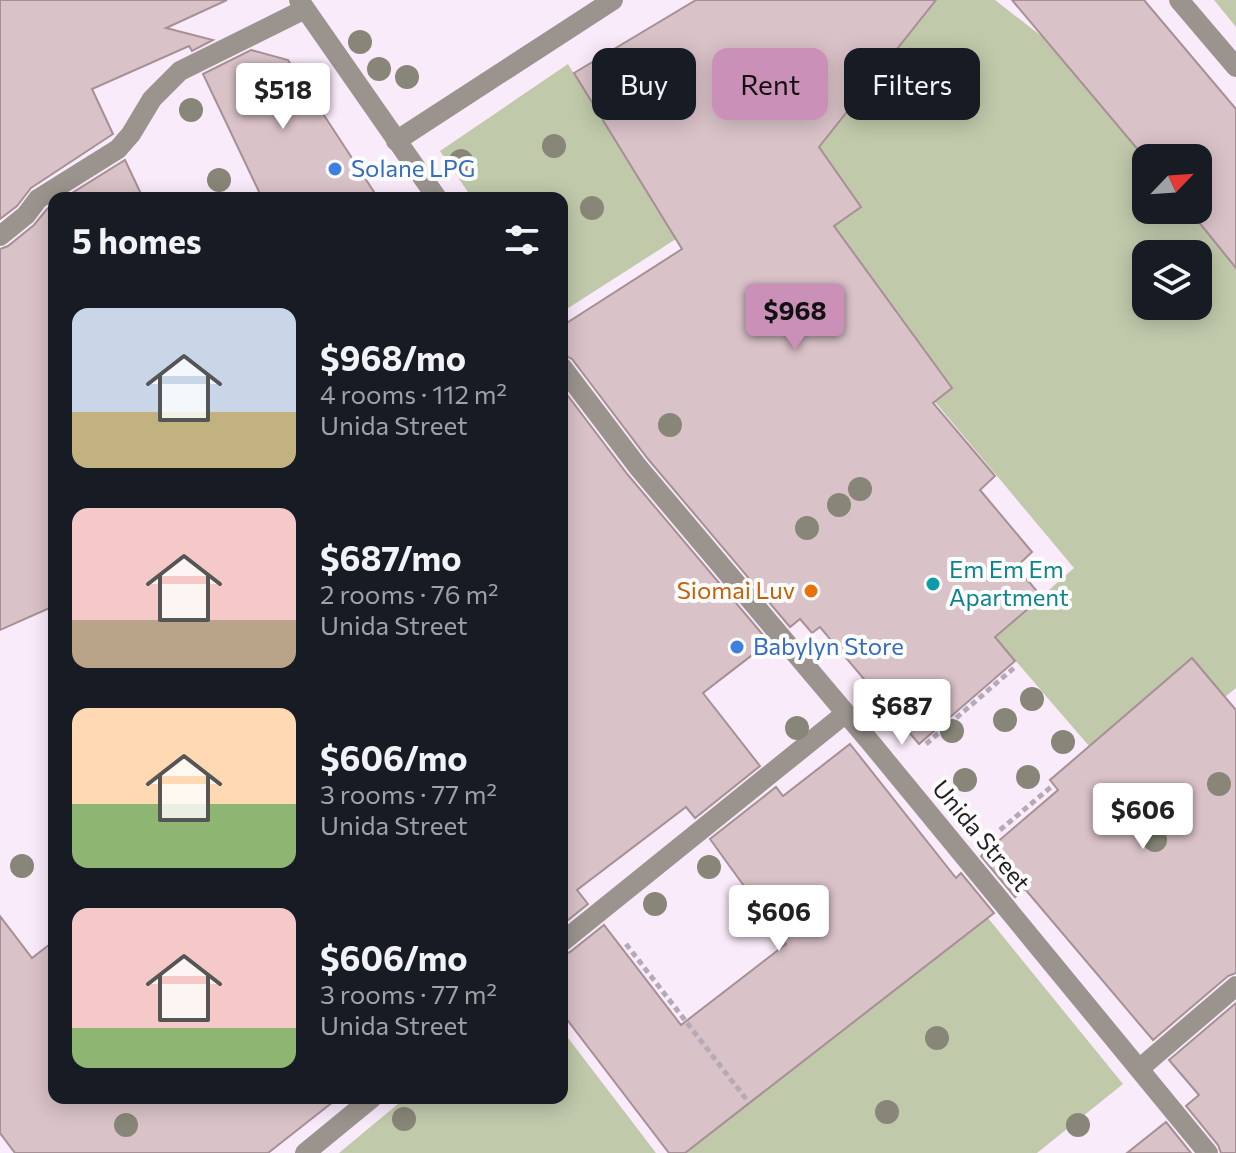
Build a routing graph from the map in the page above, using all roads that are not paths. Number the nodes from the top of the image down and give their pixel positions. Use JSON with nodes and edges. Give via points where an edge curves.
{"nodes":[{"id":1,"x":613,"y":0,"type":"edge"},
{"id":2,"x":1179,"y":0,"type":"edge"},
{"id":3,"x":302,"y":5,"type":"edge"},
{"id":4,"x":1236,"y":67,"type":"edge"},
{"id":5,"x":396,"y":141,"type":"junction"},
{"id":6,"x":49,"y":192,"type":"edge"},
{"id":7,"x":433,"y":192,"type":"edge"},
{"id":8,"x":48,"y":193,"type":"edge"},
{"id":9,"x":0,"y":236,"type":"edge"},
{"id":10,"x":568,"y":375,"type":"edge"},
{"id":11,"x":846,"y":713,"type":"junction"},
{"id":12,"x":568,"y":937,"type":"edge"},
{"id":13,"x":1236,"y":986,"type":"edge"},
{"id":14,"x":1139,"y":1069,"type":"junction"},
{"id":15,"x":365,"y":1104,"type":"edge"},
{"id":16,"x":305,"y":1153,"type":"edge"},
{"id":17,"x":1208,"y":1153,"type":"edge"}],
"edges":[{"from":1,"to":5,"type":"street"},
{"from":2,"to":4,"type":"street"},
{"from":3,"to":5,"type":"street"},
{"from":3,"to":6,"type":"street","via":[[180,71],[152,99],[118,149]]},
{"from":5,"to":7,"type":"street"},
{"from":8,"to":9,"type":"street"},
{"from":10,"to":11,"type":"street","name":"Unida Street","via":[[638,467]]},
{"from":11,"to":12,"type":"street"},
{"from":11,"to":14,"type":"street","name":"Unida Street"},
{"from":13,"to":14,"type":"street"},
{"from":14,"to":17,"type":"street","name":"Unida Street"},
{"from":15,"to":16,"type":"street"}]}
